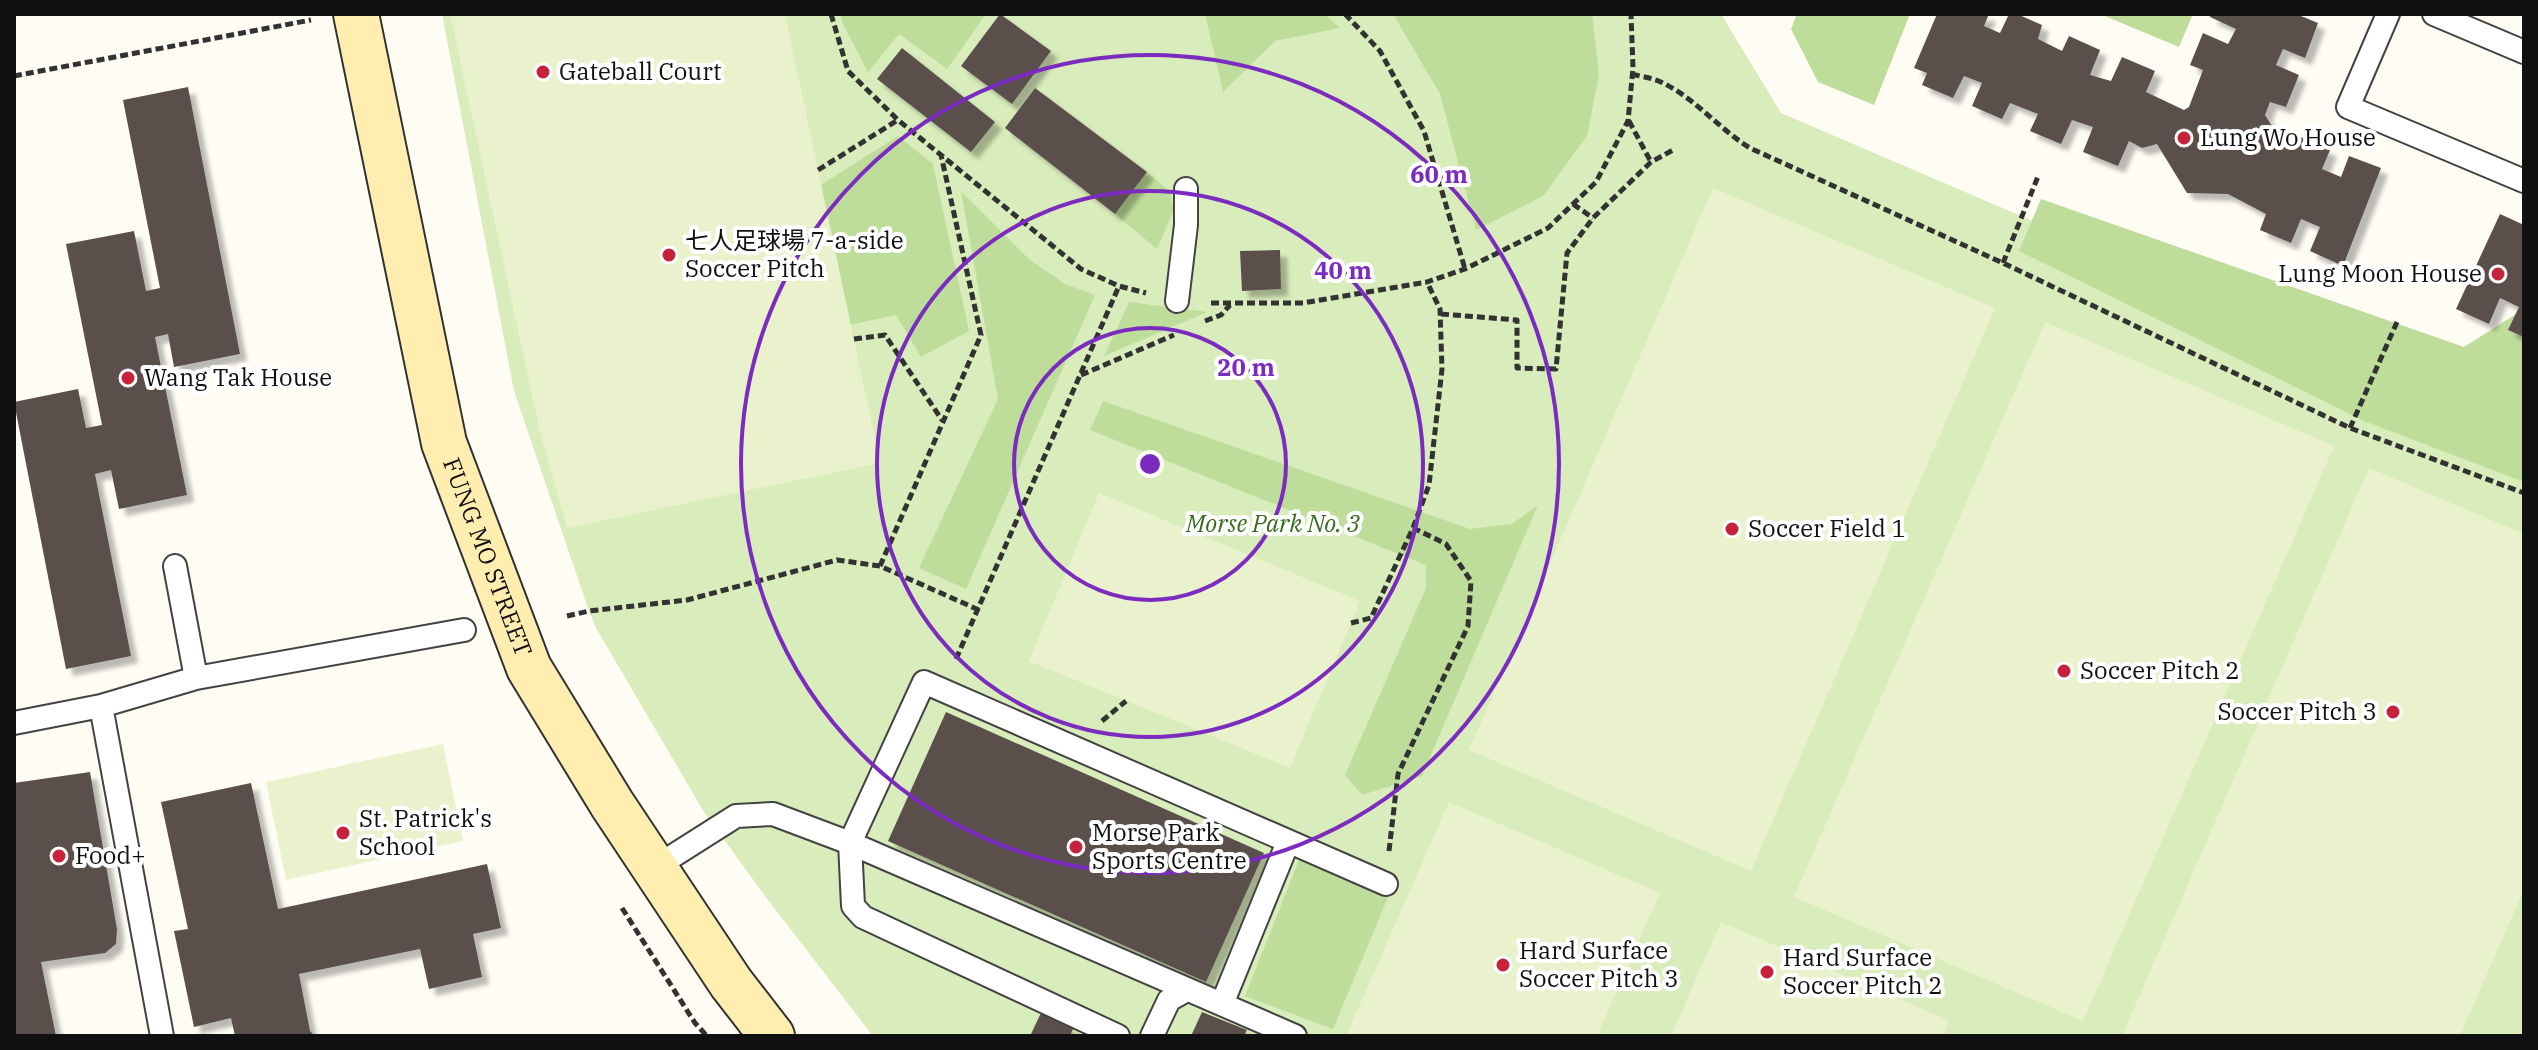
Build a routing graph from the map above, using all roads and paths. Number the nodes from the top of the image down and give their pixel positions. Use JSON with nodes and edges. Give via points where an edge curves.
{"nodes":[{"id":1,"x":356,"y":14,"type":"edge"},
{"id":2,"x":831,"y":14,"type":"edge"},
{"id":3,"x":1345,"y":14,"type":"edge"},
{"id":4,"x":1631,"y":14,"type":"edge"},
{"id":5,"x":2388,"y":14,"type":"edge"},
{"id":6,"x":2434,"y":14,"type":"edge"},
{"id":7,"x":311,"y":20,"type":"dead end"},
{"id":8,"x":2524,"y":52,"type":"edge"},
{"id":9,"x":1632,"y":74,"type":"junction"},
{"id":10,"x":14,"y":76,"type":"edge"},
{"id":11,"x":898,"y":120,"type":"junction"},
{"id":12,"x":1628,"y":121,"type":"junction"},
{"id":13,"x":1673,"y":150,"type":"dead end"},
{"id":14,"x":941,"y":154,"type":"junction"},
{"id":15,"x":1651,"y":162,"type":"junction"},
{"id":16,"x":818,"y":170,"type":"dead end"},
{"id":17,"x":2039,"y":174,"type":"dead end"},
{"id":18,"x":2524,"y":181,"type":"edge"},
{"id":19,"x":1186,"y":189,"type":"dead end"},
{"id":20,"x":1573,"y":204,"type":"junction"},
{"id":21,"x":1593,"y":218,"type":"junction"},
{"id":22,"x":2003,"y":263,"type":"junction"},
{"id":23,"x":1465,"y":269,"type":"junction"},
{"id":24,"x":1427,"y":282,"type":"junction"},
{"id":25,"x":1119,"y":286,"type":"junction"},
{"id":26,"x":1177,"y":301,"type":"junction"},
{"id":27,"x":1230,"y":304,"type":"junction"},
{"id":28,"x":1441,"y":314,"type":"junction"},
{"id":29,"x":2397,"y":322,"type":"dead end"},
{"id":30,"x":1193,"y":327,"type":"dead end"},
{"id":31,"x":1179,"y":333,"type":"dead end"},
{"id":32,"x":854,"y":339,"type":"dead end"},
{"id":33,"x":1081,"y":375,"type":"junction"},
{"id":34,"x":943,"y":421,"type":"junction"},
{"id":35,"x":2350,"y":428,"type":"junction"},
{"id":36,"x":2524,"y":493,"type":"edge"},
{"id":37,"x":1413,"y":528,"type":"junction"},
{"id":38,"x":175,"y":566,"type":"dead end"},
{"id":39,"x":880,"y":566,"type":"junction"},
{"id":40,"x":979,"y":610,"type":"junction"},
{"id":41,"x":567,"y":616,"type":"dead end"},
{"id":42,"x":1351,"y":623,"type":"dead end"},
{"id":43,"x":464,"y":630,"type":"dead end"},
{"id":44,"x":196,"y":678,"type":"junction"},
{"id":45,"x":924,"y":682,"type":"junction"},
{"id":46,"x":101,"y":706,"type":"junction"},
{"id":47,"x":14,"y":723,"type":"edge"},
{"id":48,"x":1288,"y":842,"type":"junction"},
{"id":49,"x":850,"y":843,"type":"junction"},
{"id":50,"x":654,"y":868,"type":"junction"},
{"id":51,"x":1386,"y":884,"type":"joint"},
{"id":52,"x":621,"y":907,"type":"dead end"},
{"id":53,"x":1187,"y":990,"type":"junction"},
{"id":54,"x":1222,"y":1004,"type":"junction"},
{"id":55,"x":162,"y":1036,"type":"edge"},
{"id":56,"x":707,"y":1036,"type":"edge"},
{"id":57,"x":772,"y":1036,"type":"edge"},
{"id":58,"x":1118,"y":1036,"type":"edge"},
{"id":59,"x":1152,"y":1036,"type":"edge"},
{"id":60,"x":1295,"y":1036,"type":"edge"}],
"edges":[{"from":1,"to":50,"type":"main road","name":"FUNG MO STREET","via":[[444,443],[529,668]]},
{"from":2,"to":11,"type":"path","via":[[848,71]]},
{"from":3,"to":23,"type":"path","via":[[1380,51],[1424,131]]},
{"from":4,"to":9,"type":"path"},
{"from":5,"to":18,"type":"lane","via":[[2348,107]]},
{"from":6,"to":8,"type":"lane"},
{"from":7,"to":10,"type":"path"},
{"from":9,"to":12,"type":"path"},
{"from":9,"to":22,"type":"path","via":[[1661,81],[1687,97],[1750,148]]},
{"from":11,"to":14,"type":"path"},
{"from":11,"to":16,"type":"path"},
{"from":12,"to":15,"type":"path"},
{"from":12,"to":20,"type":"path","via":[[1596,182]]},
{"from":13,"to":15,"type":"path"},
{"from":14,"to":25,"type":"path","via":[[1081,269]]},
{"from":14,"to":34,"type":"path","via":[[981,335]]},
{"from":15,"to":21,"type":"path"},
{"from":17,"to":22,"type":"path"},
{"from":19,"to":26,"type":"lane"},
{"from":20,"to":21,"type":"path"},
{"from":20,"to":23,"type":"path","via":[[1548,228]]},
{"from":21,"to":28,"type":"path","via":[[1567,253],[1556,369],[1517,368],[1517,320]]},
{"from":22,"to":35,"type":"path"},
{"from":23,"to":24,"type":"path"},
{"from":24,"to":27,"type":"path","via":[[1303,303]]},
{"from":24,"to":28,"type":"path"},
{"from":25,"to":26,"type":"path"},
{"from":25,"to":33,"type":"path"},
{"from":26,"to":27,"type":"path"},
{"from":27,"to":30,"type":"path","via":[[1221,315]]},
{"from":28,"to":37,"type":"path","via":[[1442,369],[1429,485]]},
{"from":29,"to":35,"type":"path"},
{"from":31,"to":33,"type":"path"},
{"from":32,"to":34,"type":"path","via":[[885,335]]},
{"from":33,"to":40,"type":"path"},
{"from":34,"to":39,"type":"path"},
{"from":35,"to":36,"type":"path"},
{"from":37,"to":42,"type":"path","via":[[1371,618]]},
{"from":37,"to":51,"type":"path","via":[[1446,544],[1471,581],[1468,626],[1398,774]]},
{"from":38,"to":44,"type":"lane"},
{"from":39,"to":40,"type":"path"},
{"from":39,"to":41,"type":"path","via":[[837,560],[687,600]]},
{"from":40,"to":45,"type":"path","via":[[958,658]]},
{"from":43,"to":44,"type":"lane"},
{"from":44,"to":46,"type":"lane"},
{"from":45,"to":48,"type":"lane"},
{"from":45,"to":49,"type":"lane"},
{"from":46,"to":47,"type":"lane"},
{"from":46,"to":55,"type":"lane"},
{"from":48,"to":51,"type":"lane"},
{"from":48,"to":54,"type":"lane"},
{"from":49,"to":50,"type":"lane","via":[[773,814],[736,816]]},
{"from":49,"to":53,"type":"lane"},
{"from":49,"to":58,"type":"lane","via":[[853,906],[863,917]]},
{"from":50,"to":57,"type":"main road","name":"FUNG MO STREET"},
{"from":52,"to":56,"type":"path"},
{"from":53,"to":54,"type":"lane"},
{"from":53,"to":59,"type":"lane","via":[[1169,1000]]},
{"from":54,"to":60,"type":"lane"}]}
